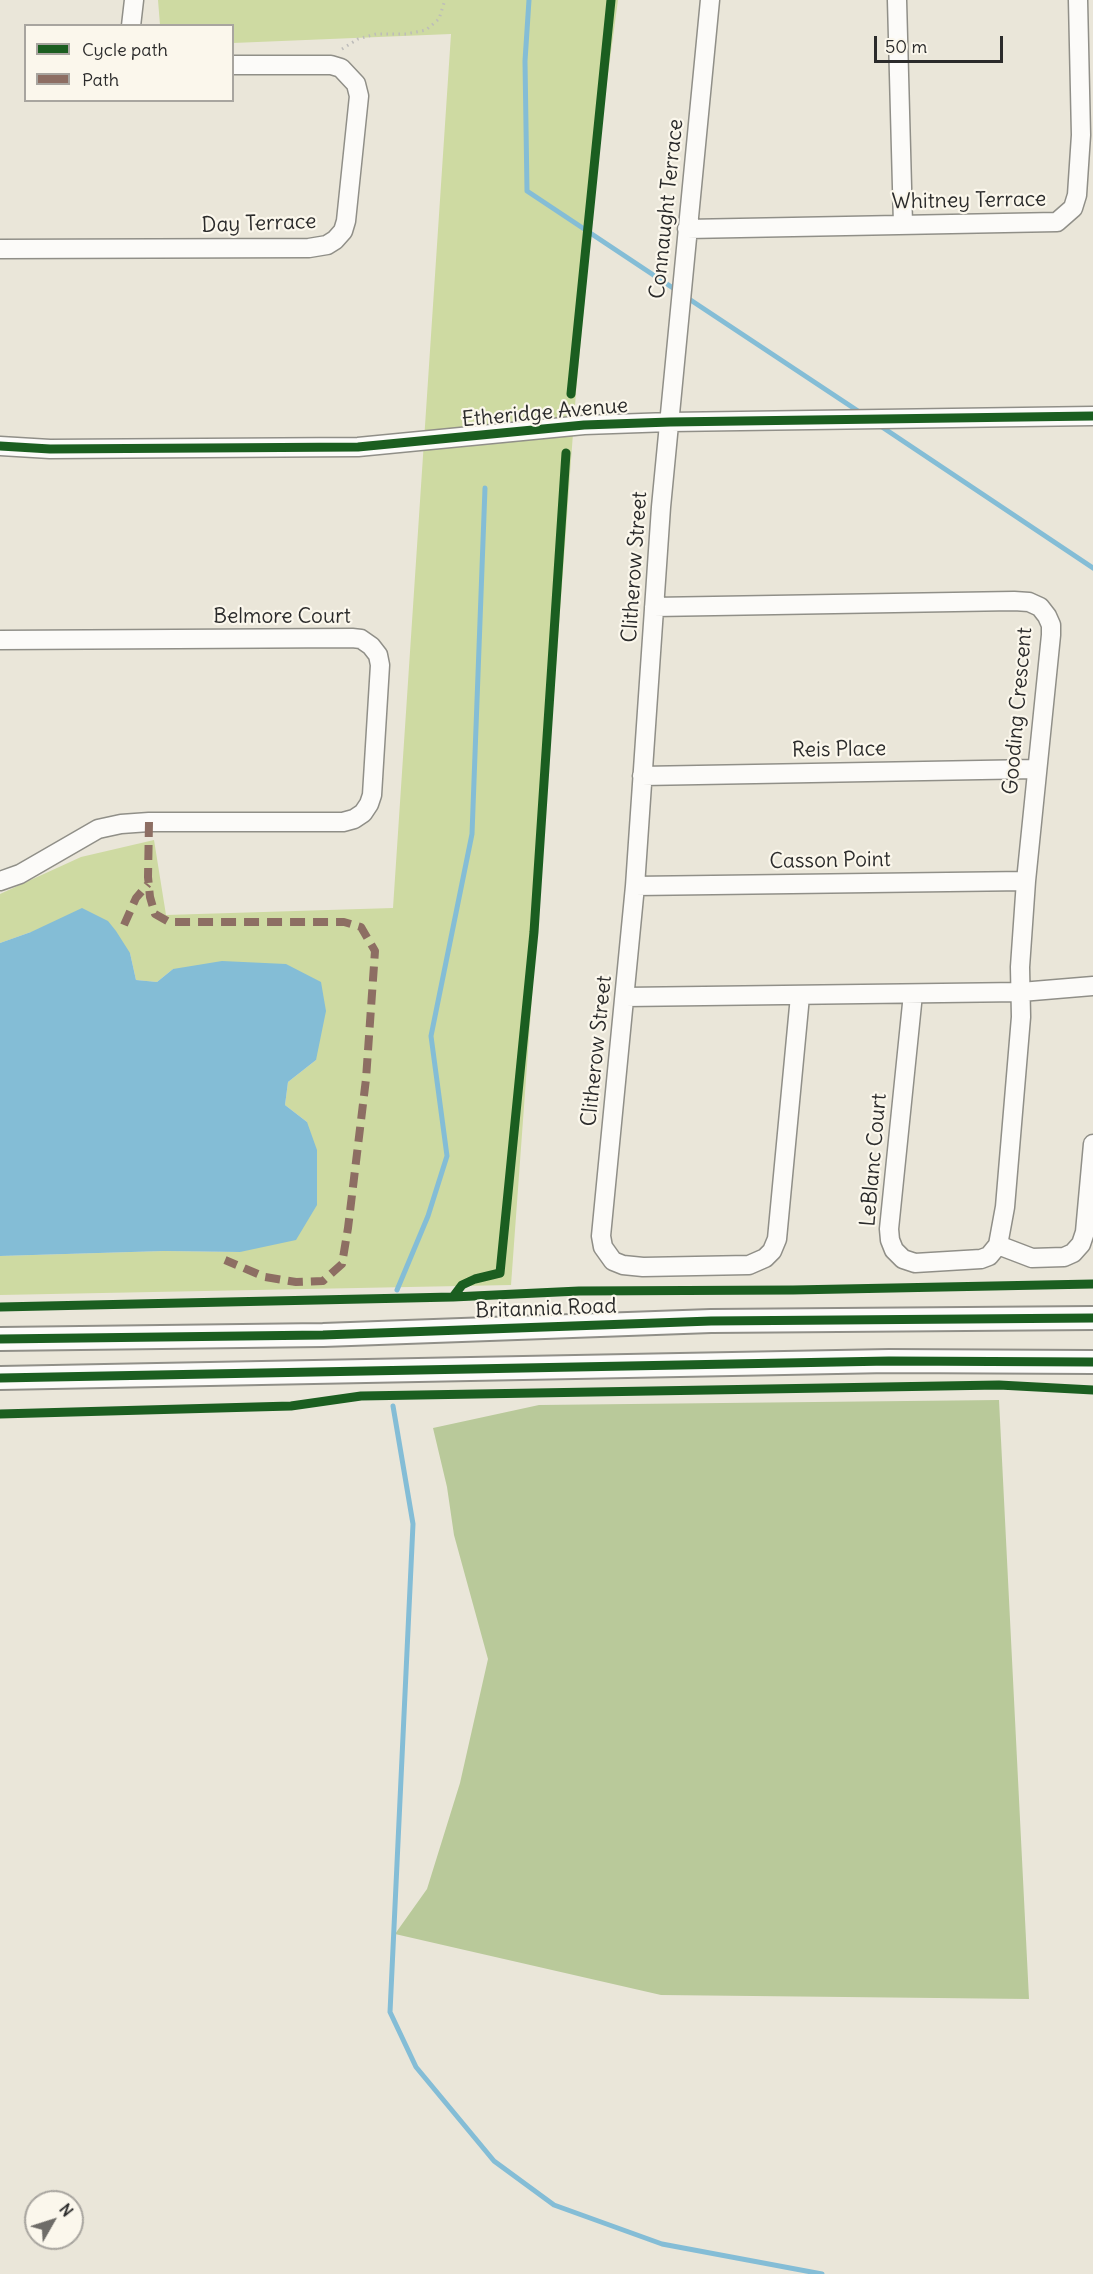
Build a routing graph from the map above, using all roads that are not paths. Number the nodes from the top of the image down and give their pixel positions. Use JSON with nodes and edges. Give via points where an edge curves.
{"nodes":[{"id":1,"x":134,"y":0,"type":"edge"},
{"id":2,"x":710,"y":0,"type":"edge"},
{"id":3,"x":897,"y":0,"type":"edge"},
{"id":4,"x":1078,"y":0,"type":"edge"},
{"id":5,"x":131,"y":24,"type":"edge"},
{"id":6,"x":1086,"y":40,"type":"edge"},
{"id":7,"x":234,"y":65,"type":"edge"},
{"id":8,"x":903,"y":224,"type":"junction"},
{"id":9,"x":687,"y":229,"type":"junction"},
{"id":10,"x":0,"y":249,"type":"edge"},
{"id":11,"x":1093,"y":416,"type":"edge"},
{"id":12,"x":670,"y":422,"type":"junction"},
{"id":13,"x":0,"y":446,"type":"edge"},
{"id":14,"x":654,"y":607,"type":"junction"},
{"id":15,"x":0,"y":640,"type":"edge"},
{"id":16,"x":1037,"y":769,"type":"junction"},
{"id":17,"x":642,"y":776,"type":"junction"},
{"id":18,"x":1026,"y":880,"type":"junction"},
{"id":19,"x":0,"y":881,"type":"edge"},
{"id":20,"x":635,"y":886,"type":"junction"},
{"id":21,"x":1093,"y":986,"type":"edge"},
{"id":22,"x":1021,"y":992,"type":"junction"},
{"id":23,"x":913,"y":994,"type":"junction"},
{"id":24,"x":800,"y":996,"type":"junction"},
{"id":25,"x":626,"y":997,"type":"junction"},
{"id":26,"x":1093,"y":1144,"type":"edge"},
{"id":27,"x":998,"y":1245,"type":"junction"},
{"id":28,"x":1093,"y":1318,"type":"edge"},
{"id":29,"x":0,"y":1339,"type":"edge"},
{"id":30,"x":1093,"y":1362,"type":"edge"},
{"id":31,"x":0,"y":1378,"type":"edge"}],
"edges":[{"from":1,"to":5,"type":"street"},
{"from":2,"to":9,"type":"street","name":"Connaught Terrace"},
{"from":3,"to":8,"type":"street"},
{"from":4,"to":6,"type":"street","name":"Whitney Terrace"},
{"from":6,"to":8,"type":"street","name":"Whitney Terrace","via":[[1077,195],[1066,216],[1058,222]]},
{"from":7,"to":10,"type":"street","name":"Day Terrace","via":[[331,65],[341,68],[356,84],[359,96],[346,221],[335,240],[309,248]]},
{"from":8,"to":9,"type":"street","name":"Whitney Terrace"},
{"from":9,"to":12,"type":"street","name":"Connaught Terrace"},
{"from":11,"to":12,"type":"street","name":"Etheridge Avenue"},
{"from":12,"to":13,"type":"street","name":"Etheridge Avenue","via":[[584,425],[358,447]]},
{"from":12,"to":14,"type":"street","name":"Clitherow Street"},
{"from":14,"to":16,"type":"street","name":"Gooding Crescent","via":[[1029,602],[1040,608],[1051,625]]},
{"from":14,"to":17,"type":"street","name":"Clitherow Street"},
{"from":15,"to":19,"type":"street","name":"Belmore Court","via":[[352,638],[371,646],[380,665],[372,795],[363,813],[354,819],[121,824],[98,829],[20,874]]},
{"from":16,"to":17,"type":"street","name":"Reis Place"},
{"from":16,"to":18,"type":"street","name":"Gooding Crescent"},
{"from":17,"to":20,"type":"street","name":"Clitherow Street"},
{"from":18,"to":20,"type":"street","name":"Casson Point"},
{"from":18,"to":22,"type":"street","name":"Gooding Crescent"},
{"from":20,"to":25,"type":"street","name":"Clitherow Street"},
{"from":21,"to":22,"type":"street"},
{"from":22,"to":23,"type":"street"},
{"from":22,"to":27,"type":"street","via":[[1005,1207]]},
{"from":23,"to":24,"type":"street"},
{"from":23,"to":27,"type":"street","name":"LeBlanc Court","via":[[890,1240],[894,1250],[915,1263],[973,1261],[989,1256]]},
{"from":24,"to":25,"type":"street"},
{"from":24,"to":25,"type":"street","name":"Clitherow Street","via":[[777,1239],[772,1251],[749,1265],[643,1267],[613,1261],[601,1236]]},
{"from":26,"to":27,"type":"street","via":[[1084,1232],[1073,1253],[1032,1258]]},
{"from":28,"to":29,"type":"main road","name":"Britannia Road","via":[[711,1321],[323,1335]]},
{"from":30,"to":31,"type":"main road","via":[[878,1361]]}]}
